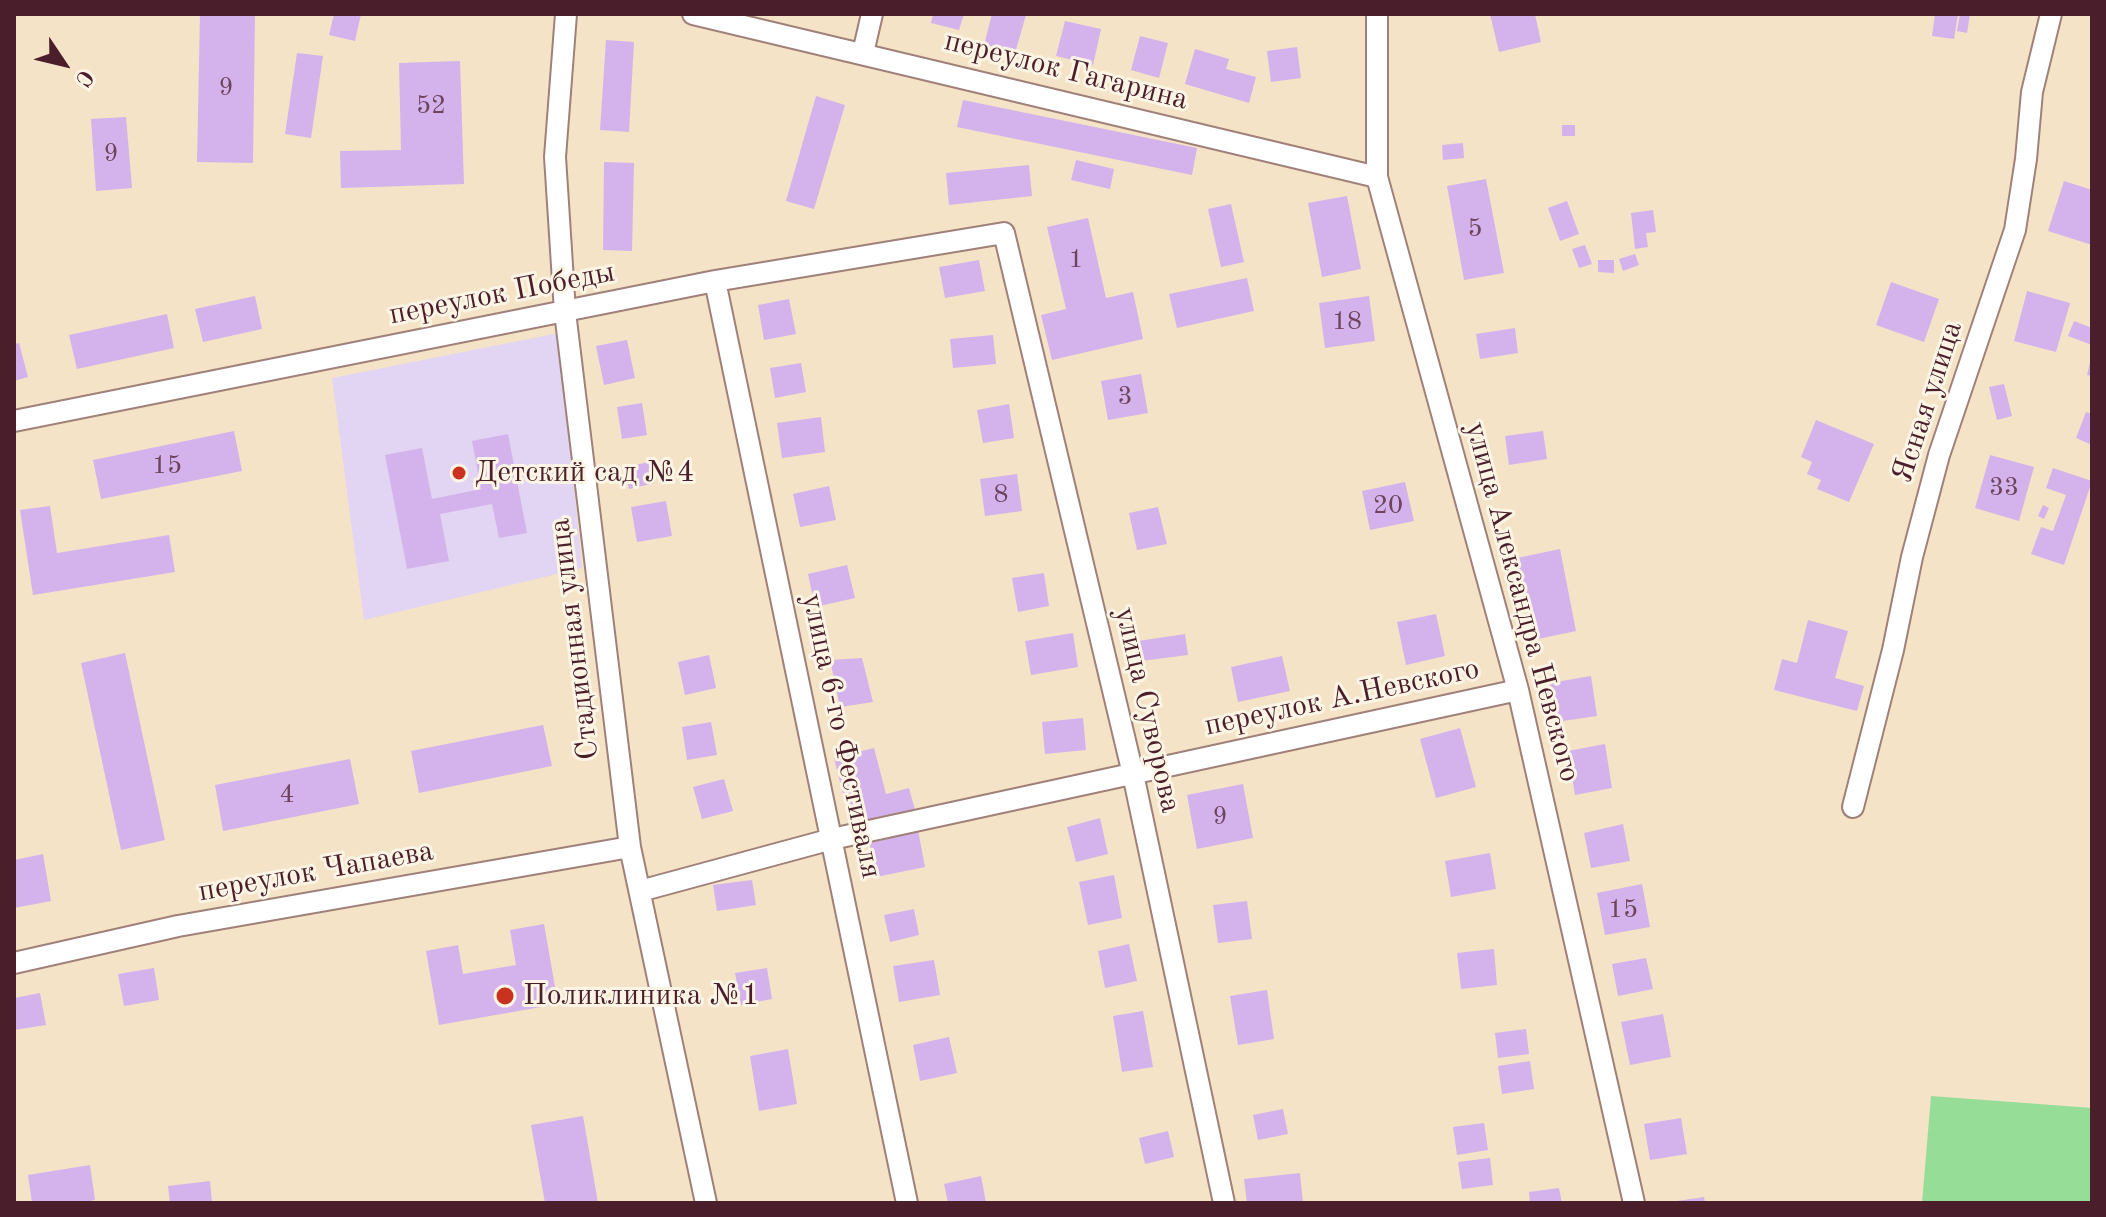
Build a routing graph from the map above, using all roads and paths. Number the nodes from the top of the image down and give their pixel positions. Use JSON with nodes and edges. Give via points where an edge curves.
{"nodes":[{"id":1,"x":566,"y":14,"type":"edge"},
{"id":2,"x":693,"y":14,"type":"edge"},
{"id":3,"x":872,"y":14,"type":"edge"},
{"id":4,"x":1377,"y":14,"type":"edge"},
{"id":5,"x":2051,"y":14,"type":"edge"},
{"id":6,"x":863,"y":53,"type":"junction"},
{"id":7,"x":1377,"y":177,"type":"junction"},
{"id":8,"x":1004,"y":233,"type":"joint"},
{"id":9,"x":715,"y":281,"type":"junction"},
{"id":10,"x":565,"y":312,"type":"junction"},
{"id":11,"x":14,"y":421,"type":"edge"},
{"id":12,"x":1518,"y":690,"type":"junction"},
{"id":13,"x":1133,"y":774,"type":"junction"},
{"id":14,"x":1853,"y":807,"type":"dead end"},
{"id":15,"x":832,"y":839,"type":"junction"},
{"id":16,"x":630,"y":847,"type":"junction"},
{"id":17,"x":640,"y":891,"type":"junction"},
{"id":18,"x":14,"y":963,"type":"edge"},
{"id":19,"x":706,"y":1203,"type":"edge"},
{"id":20,"x":907,"y":1203,"type":"edge"},
{"id":21,"x":1224,"y":1203,"type":"edge"},
{"id":22,"x":1634,"y":1203,"type":"edge"}],
"edges":[{"from":1,"to":10,"type":"street","name":"Стадионная улица","via":[[555,157]]},
{"from":2,"to":6,"type":"street","name":"переулок Гагарина"},
{"from":3,"to":6,"type":"street"},
{"from":4,"to":7,"type":"street","name":"улица Александра Невского"},
{"from":5,"to":14,"type":"street","name":"Ясная улица","via":[[2032,92],[2015,230],[1939,455]]},
{"from":6,"to":7,"type":"street","name":"переулок Гагарина"},
{"from":7,"to":12,"type":"street","name":"улица Александра Невского"},
{"from":8,"to":9,"type":"street","name":"переулок Победы"},
{"from":8,"to":13,"type":"street","name":"улица Суворова"},
{"from":9,"to":10,"type":"street","name":"переулок Победы"},
{"from":9,"to":15,"type":"street","name":"улица 6-го Фестиваля"},
{"from":10,"to":11,"type":"street","name":"переулок Победы"},
{"from":10,"to":16,"type":"street","name":"Стадионная улица"},
{"from":12,"to":13,"type":"street","name":"переулок А.Невского"},
{"from":12,"to":22,"type":"street","name":"улица Александра Невского"},
{"from":13,"to":15,"type":"street","name":"переулок А.Невского"},
{"from":13,"to":21,"type":"street","name":"улица Суворова"},
{"from":15,"to":17,"type":"street","name":"переулок А.Невского"},
{"from":15,"to":20,"type":"street","name":"улица 6-го Фестиваля"},
{"from":16,"to":17,"type":"street","name":"Стадионная улица"},
{"from":16,"to":18,"type":"street","name":"переулок Чапаева","via":[[187,925]]},
{"from":17,"to":19,"type":"street","name":"Стадионная улица"}]}
